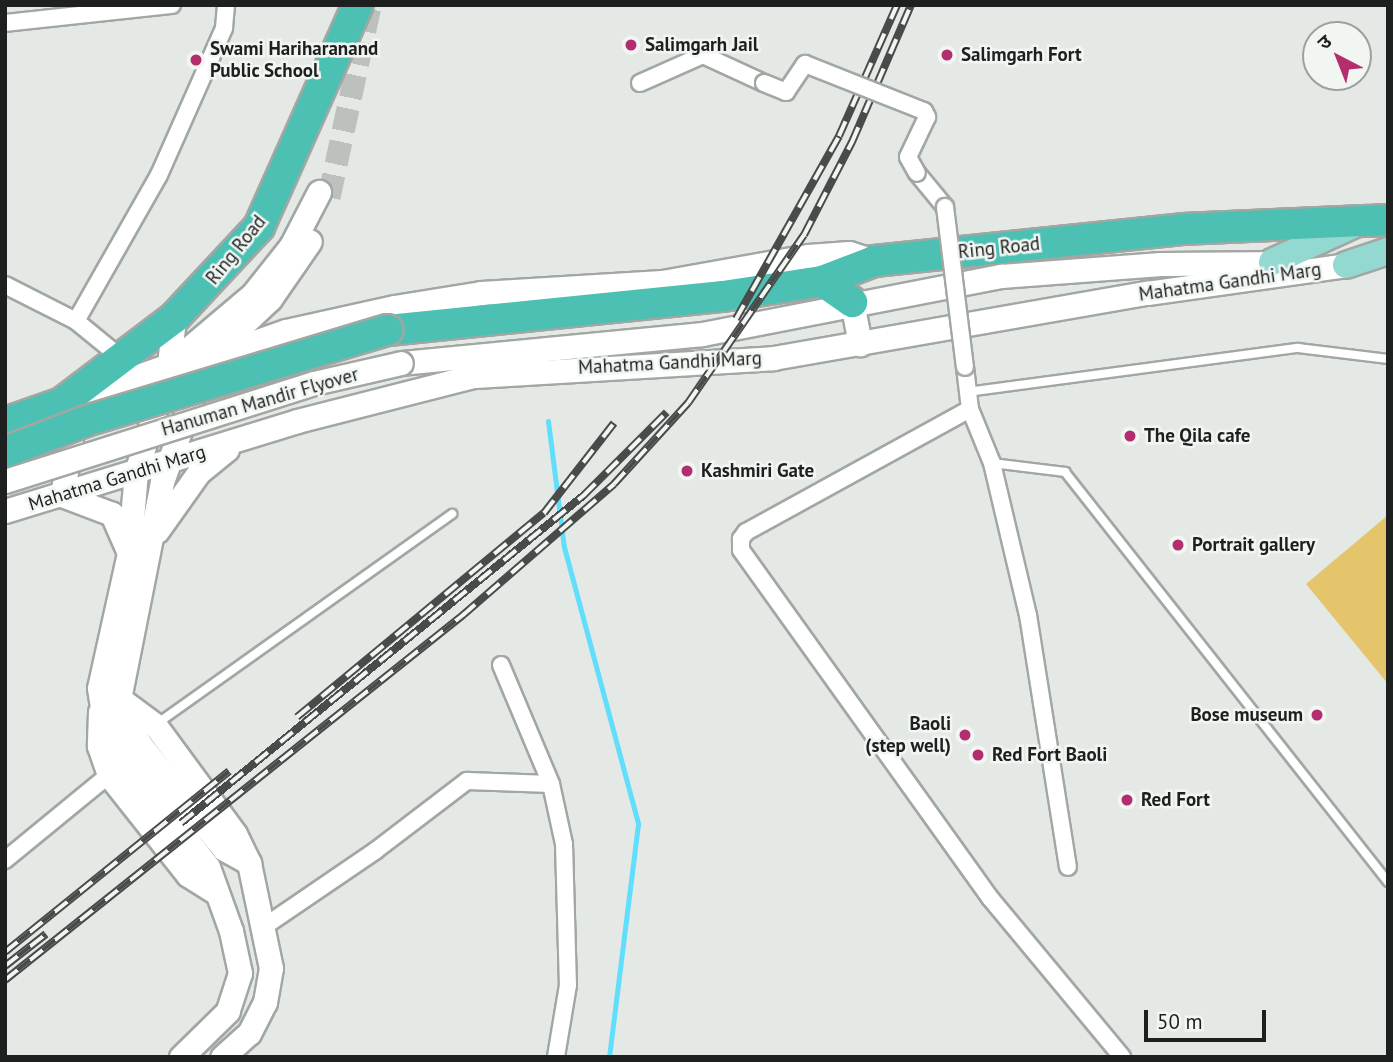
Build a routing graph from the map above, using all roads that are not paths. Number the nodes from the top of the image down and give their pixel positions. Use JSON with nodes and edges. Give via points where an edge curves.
{"nodes":[{"id":1,"x":172,"y":5,"type":"edge"},
{"id":2,"x":226,"y":5,"type":"edge"},
{"id":3,"x":358,"y":5,"type":"edge"},
{"id":4,"x":5,"y":23,"type":"edge"},
{"id":5,"x":639,"y":83,"type":"dead end"},
{"id":6,"x":1376,"y":220,"type":"edge"},
{"id":7,"x":1388,"y":251,"type":"edge"},
{"id":8,"x":874,"y":261,"type":"junction"},
{"id":9,"x":1272,"y":262,"type":"junction"},
{"id":10,"x":1346,"y":265,"type":"junction"},
{"id":11,"x":1388,"y":267,"type":"edge"},
{"id":12,"x":822,"y":281,"type":"junction"},
{"id":13,"x":662,"y":282,"type":"junction"},
{"id":14,"x":5,"y":285,"type":"edge"},
{"id":15,"x":852,"y":302,"type":"junction"},
{"id":16,"x":615,"y":305,"type":"junction"},
{"id":17,"x":174,"y":318,"type":"junction"},
{"id":18,"x":76,"y":321,"type":"junction"},
{"id":19,"x":860,"y":344,"type":"junction"},
{"id":20,"x":120,"y":357,"type":"junction"},
{"id":21,"x":1388,"y":359,"type":"edge"},
{"id":22,"x":204,"y":360,"type":"junction"},
{"id":23,"x":169,"y":365,"type":"junction"},
{"id":24,"x":967,"y":392,"type":"junction"},
{"id":25,"x":62,"y":403,"type":"junction"},
{"id":26,"x":970,"y":409,"type":"junction"},
{"id":27,"x":5,"y":423,"type":"edge"},
{"id":28,"x":235,"y":442,"type":"junction"},
{"id":29,"x":5,"y":452,"type":"edge"},
{"id":30,"x":170,"y":461,"type":"junction"},
{"id":31,"x":992,"y":463,"type":"junction"},
{"id":32,"x":136,"y":472,"type":"junction"},
{"id":33,"x":5,"y":481,"type":"edge"},
{"id":34,"x":62,"y":495,"type":"junction"},
{"id":35,"x":5,"y":511,"type":"edge"},
{"id":36,"x":452,"y":514,"type":"dead end"},
{"id":37,"x":153,"y":538,"type":"junction"},
{"id":38,"x":129,"y":553,"type":"junction"},
{"id":39,"x":501,"y":665,"type":"dead end"},
{"id":40,"x":111,"y":703,"type":"junction"},
{"id":41,"x":155,"y":724,"type":"junction"},
{"id":42,"x":109,"y":775,"type":"junction"},
{"id":43,"x":551,"y":784,"type":"junction"},
{"id":44,"x":5,"y":860,"type":"edge"},
{"id":45,"x":249,"y":863,"type":"junction"},
{"id":46,"x":1068,"y":867,"type":"dead end"},
{"id":47,"x":1388,"y":882,"type":"edge"},
{"id":48,"x":215,"y":892,"type":"junction"},
{"id":49,"x":265,"y":926,"type":"junction"},
{"id":50,"x":233,"y":1053,"type":"edge"},
{"id":51,"x":181,"y":1057,"type":"edge"},
{"id":52,"x":556,"y":1057,"type":"edge"},
{"id":53,"x":1122,"y":1057,"type":"edge"}],
"edges":[{"from":1,"to":4,"type":"street"},
{"from":2,"to":18,"type":"street","via":[[224,28],[159,175]]},
{"from":3,"to":17,"type":"highway","name":"Ring Road","via":[[259,227]]},
{"from":5,"to":24,"type":"street","bridge":true,"via":[[703,55],[786,92],[805,64],[924,111],[926,117],[908,157],[945,207]]},
{"from":6,"to":8,"type":"highway","name":"Ring Road","via":[[1182,229]]},
{"from":6,"to":9,"type":"main road"},
{"from":7,"to":10,"type":"main road"},
{"from":8,"to":12,"type":"highway","name":"Ring Road"},
{"from":8,"to":13,"type":"street","via":[[849,253],[808,256]]},
{"from":9,"to":10,"type":"street","name":"Mahatma Gandhi Marg"},
{"from":9,"to":15,"type":"street","name":"Mahatma Gandhi Marg","via":[[1001,275]]},
{"from":10,"to":11,"type":"street","name":"Mahatma Gandhi Marg"},
{"from":10,"to":19,"type":"street","name":"Mahatma Gandhi Marg","via":[[1147,293]]},
{"from":12,"to":15,"type":"highway"},
{"from":12,"to":16,"type":"highway","name":"Ring Road"},
{"from":13,"to":16,"type":"highway"},
{"from":13,"to":22,"type":"street","via":[[481,293],[394,307],[286,331]]},
{"from":14,"to":18,"type":"street"},
{"from":15,"to":19,"type":"street"},
{"from":15,"to":33,"type":"street","name":"Hanuman Mandir Flyover","bridge":true,"via":[[702,334],[401,363],[314,383]]},
{"from":16,"to":29,"type":"highway","name":"Hanuman Mandir Flyover","bridge":true,"via":[[388,330],[86,421]]},
{"from":17,"to":20,"type":"highway","name":"Ring Road"},
{"from":17,"to":23,"type":"street"},
{"from":18,"to":20,"type":"street"},
{"from":19,"to":28,"type":"street","name":"Mahatma Gandhi Marg","via":[[773,358],[474,376]]},
{"from":20,"to":25,"type":"highway","name":"Ring Road"},
{"from":21,"to":24,"type":"lane","via":[[1298,348]]},
{"from":22,"to":23,"type":"street"},
{"from":22,"to":23,"type":"street","via":[[247,325],[294,269],[324,194],[253,294]]},
{"from":22,"to":30,"type":"street"},
{"from":23,"to":25,"type":"street"},
{"from":23,"to":32,"type":"street"},
{"from":24,"to":26,"type":"street"},
{"from":25,"to":27,"type":"highway"},
{"from":25,"to":34,"type":"street","via":[[71,444]]},
{"from":26,"to":31,"type":"street"},
{"from":26,"to":53,"type":"street","via":[[746,532],[741,550],[991,899]]},
{"from":28,"to":30,"type":"street","name":"Mahatma Gandhi Marg"},
{"from":28,"to":37,"type":"street","via":[[199,472]]},
{"from":30,"to":32,"type":"street","name":"Mahatma Gandhi Marg"},
{"from":30,"to":37,"type":"street"},
{"from":31,"to":46,"type":"street","via":[[1028,615]]},
{"from":31,"to":47,"type":"lane","via":[[1065,472]]},
{"from":32,"to":34,"type":"street","name":"Mahatma Gandhi Marg"},
{"from":32,"to":38,"type":"street"},
{"from":34,"to":35,"type":"street","name":"Mahatma Gandhi Marg"},
{"from":34,"to":38,"type":"street","via":[[112,514]]},
{"from":36,"to":41,"type":"lane"},
{"from":37,"to":40,"type":"street"},
{"from":38,"to":40,"type":"street","via":[[99,688]]},
{"from":39,"to":43,"type":"street"},
{"from":40,"to":41,"type":"street"},
{"from":40,"to":42,"type":"street","via":[[99,746]]},
{"from":40,"to":45,"type":"street","via":[[224,849]]},
{"from":40,"to":48,"type":"street","via":[[128,763],[208,867]]},
{"from":41,"to":45,"type":"street","via":[[235,834]]},
{"from":42,"to":44,"type":"street"},
{"from":42,"to":48,"type":"street","via":[[188,874]]},
{"from":43,"to":49,"type":"street","via":[[467,781],[376,851]]},
{"from":43,"to":52,"type":"street","via":[[564,844],[568,916],[568,985]]},
{"from":45,"to":49,"type":"street"},
{"from":48,"to":51,"type":"street","via":[[240,973],[228,1011]]},
{"from":49,"to":50,"type":"street","via":[[271,968],[265,1002]]}]}
